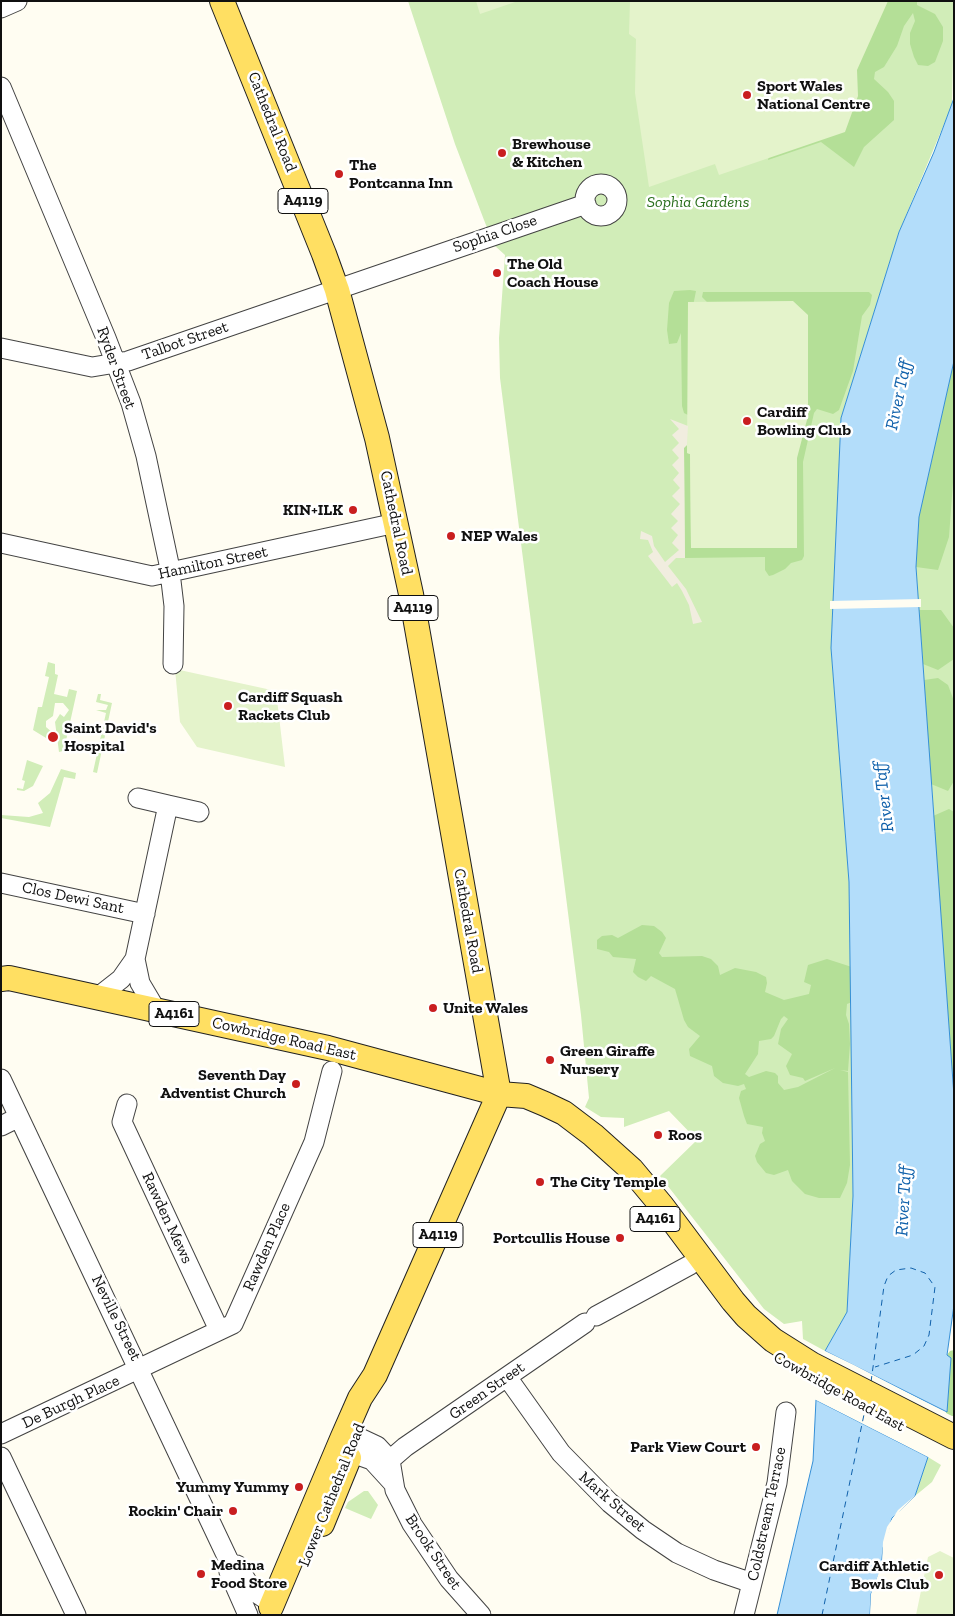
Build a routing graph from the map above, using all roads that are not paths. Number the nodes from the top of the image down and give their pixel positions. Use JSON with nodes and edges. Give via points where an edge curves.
{"nodes":[{"id":1,"x":17,"y":1,"type":"edge"},
{"id":2,"x":222,"y":1,"type":"edge"},
{"id":3,"x":1,"y":8,"type":"edge"},
{"id":4,"x":1,"y":87,"type":"edge"},
{"id":5,"x":586,"y":204,"type":"junction"},
{"id":6,"x":337,"y":290,"type":"junction"},
{"id":7,"x":106,"y":338,"type":"junction"},
{"id":8,"x":1,"y":348,"type":"edge"},
{"id":9,"x":116,"y":363,"type":"junction"},
{"id":10,"x":84,"y":366,"type":"junction"},
{"id":11,"x":396,"y":523,"type":"junction"},
{"id":12,"x":1,"y":543,"type":"edge"},
{"id":13,"x":170,"y":574,"type":"junction"},
{"id":14,"x":173,"y":664,"type":"dead end"},
{"id":15,"x":138,"y":798,"type":"dead end"},
{"id":16,"x":168,"y":805,"type":"junction"},
{"id":17,"x":199,"y":812,"type":"dead end"},
{"id":18,"x":1,"y":883,"type":"edge"},
{"id":19,"x":145,"y":914,"type":"junction"},
{"id":20,"x":135,"y":959,"type":"junction"},
{"id":21,"x":4,"y":976,"type":"edge"},
{"id":22,"x":98,"y":997,"type":"junction"},
{"id":23,"x":156,"y":1010,"type":"junction"},
{"id":24,"x":332,"y":1072,"type":"dead end"},
{"id":25,"x":1,"y":1079,"type":"edge"},
{"id":26,"x":499,"y":1094,"type":"junction"},
{"id":27,"x":126,"y":1104,"type":"dead end"},
{"id":28,"x":19,"y":1118,"type":"junction"},
{"id":29,"x":1,"y":1126,"type":"edge"},
{"id":30,"x":690,"y":1266,"type":"junction"},
{"id":31,"x":219,"y":1330,"type":"junction"},
{"id":32,"x":140,"y":1369,"type":"junction"},
{"id":33,"x":812,"y":1372,"type":"junction"},
{"id":34,"x":507,"y":1377,"type":"junction"},
{"id":35,"x":786,"y":1412,"type":"dead end"},
{"id":36,"x":1,"y":1434,"type":"edge"},
{"id":37,"x":348,"y":1442,"type":"junction"},
{"id":38,"x":952,"y":1444,"type":"edge"},
{"id":39,"x":1,"y":1457,"type":"edge"},
{"id":40,"x":390,"y":1460,"type":"junction"},
{"id":41,"x":393,"y":1483,"type":"junction"},
{"id":42,"x":228,"y":1558,"type":"junction"},
{"id":43,"x":752,"y":1582,"type":"junction"},
{"id":44,"x":274,"y":1612,"type":"edge"},
{"id":45,"x":76,"y":1615,"type":"edge"},
{"id":46,"x":248,"y":1615,"type":"edge"},
{"id":47,"x":481,"y":1615,"type":"edge"},
{"id":48,"x":744,"y":1615,"type":"edge"}],
"edges":[{"from":1,"to":3,"type":"street"},
{"from":2,"to":6,"type":"main road","name":"Cathedral Road","number":"A4119"},
{"from":4,"to":7,"type":"street","name":"Ryder Street"},
{"from":5,"to":5,"type":"street","via":[[586,194],[593,186],[601,184],[615,191],[615,208],[608,214],[594,214]]},
{"from":5,"to":6,"type":"street","name":"Sophia Close"},
{"from":6,"to":9,"type":"street","name":"Talbot Street"},
{"from":6,"to":11,"type":"main road","name":"Cathedral Road","number":"A4119"},
{"from":7,"to":9,"type":"street","name":"Ryder Street"},
{"from":7,"to":10,"type":"street","via":[[97,356]]},
{"from":8,"to":10,"type":"street","name":"Talbot Street"},
{"from":9,"to":10,"type":"street","name":"Talbot Street"},
{"from":9,"to":13,"type":"street","name":"Ryder Street","via":[[146,456]]},
{"from":11,"to":13,"type":"street","name":"Hamilton Street"},
{"from":11,"to":26,"type":"main road","name":"Cathedral Road","number":"A4119"},
{"from":12,"to":13,"type":"street","name":"Hamilton Street","via":[[145,576]]},
{"from":13,"to":14,"type":"street","name":"Ryder Street","via":[[174,613]]},
{"from":15,"to":16,"type":"street"},
{"from":16,"to":17,"type":"street"},
{"from":16,"to":19,"type":"street","name":"Clos Dewi Sant"},
{"from":18,"to":19,"type":"street","name":"Clos Dewi Sant"},
{"from":19,"to":20,"type":"street","name":"Clos Dewi Sant"},
{"from":20,"to":22,"type":"street","name":"Clos Dewi Sant","via":[[121,979]]},
{"from":20,"to":23,"type":"street","name":"Clos Dewi Sant","via":[[140,983]]},
{"from":21,"to":22,"type":"main road","name":"Cowbridge Road East","number":"A4161"},
{"from":22,"to":23,"type":"main road","name":"Cowbridge Road East","number":"A4161"},
{"from":23,"to":26,"type":"main road","name":"Cowbridge Road East","number":"A4161","via":[[337,1050]]},
{"from":24,"to":31,"type":"street","name":"Rawden Place","via":[[314,1142],[233,1324]]},
{"from":25,"to":28,"type":"street","name":"Neville Street"},
{"from":26,"to":30,"type":"main road","name":"Cowbridge Road East","number":"A4161","via":[[563,1130],[606,1165],[642,1203]]},
{"from":26,"to":33,"type":"main road","name":"Cowbridge Road East","number":"A4161","via":[[526,1096],[545,1104],[564,1113],[605,1144],[656,1198],[746,1316]]},
{"from":26,"to":37,"type":"main road","name":"Lower Cathedral Road","number":"A4119","via":[[375,1375],[360,1398]]},
{"from":27,"to":31,"type":"street","name":"Rawden Mews","via":[[122,1122]]},
{"from":28,"to":29,"type":"street"},
{"from":28,"to":32,"type":"street","name":"Neville Street"},
{"from":30,"to":33,"type":"main road","name":"Cowbridge Road East","number":"A4161","via":[[746,1334],[776,1358]]},
{"from":30,"to":34,"type":"street","name":"Green Street","via":[[591,1319]]},
{"from":31,"to":32,"type":"street","name":"Rawden Place"},
{"from":32,"to":36,"type":"street","name":"De Burgh Place"},
{"from":32,"to":42,"type":"street","name":"Neville Street"},
{"from":33,"to":38,"type":"main road","name":"Cowbridge Road East","number":"A4161"},
{"from":34,"to":40,"type":"street","name":"Green Street"},
{"from":34,"to":43,"type":"street","name":"Mark Street","via":[[561,1453],[610,1503],[677,1552],[714,1570]]},
{"from":35,"to":43,"type":"street","name":"Coldstream Terrace","via":[[778,1478]]},
{"from":37,"to":40,"type":"street","via":[[377,1446]]},
{"from":37,"to":41,"type":"street","name":"Brook Street","via":[[372,1460]]},
{"from":37,"to":44,"type":"main road","name":"Lower Cathedral Road","number":"A4119","via":[[338,1489]]},
{"from":39,"to":45,"type":"street"},
{"from":40,"to":41,"type":"street","name":"Brook Street"},
{"from":41,"to":47,"type":"street","name":"Brook Street","via":[[422,1541],[460,1593]]},
{"from":42,"to":44,"type":"street","name":"Neville Street","via":[[240,1567],[252,1590],[267,1600]]},
{"from":42,"to":46,"type":"street","name":"Neville Street","via":[[229,1572]]},
{"from":43,"to":48,"type":"street","name":"Coldstream Terrace"}]}
